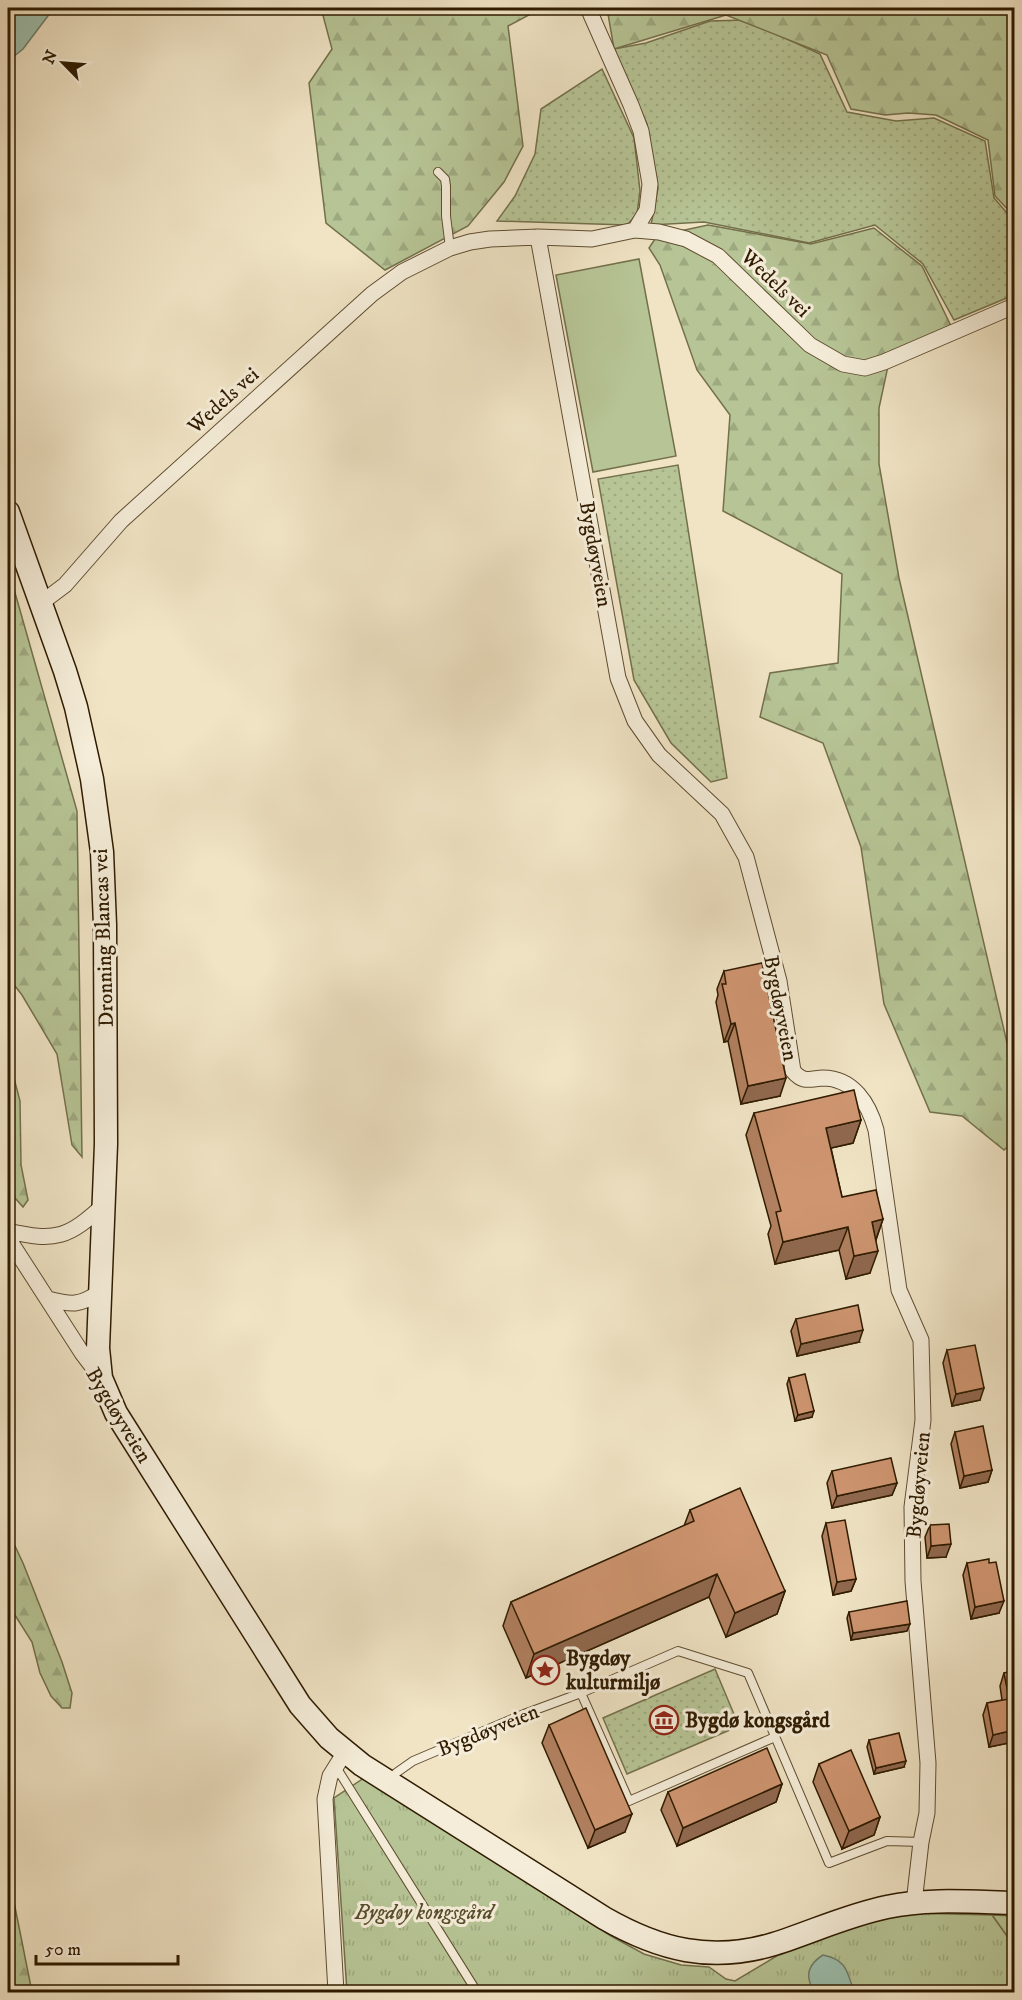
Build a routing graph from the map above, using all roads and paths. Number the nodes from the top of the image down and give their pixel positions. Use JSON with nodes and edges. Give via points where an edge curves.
{"nodes":[{"id":1,"x":588,"y":8,"type":"edge"},
{"id":2,"x":438,"y":172,"type":"dead end"},
{"id":3,"x":635,"y":230,"type":"junction"},
{"id":4,"x":538,"y":237,"type":"junction"},
{"id":5,"x":450,"y":248,"type":"junction"},
{"id":6,"x":1014,"y":306,"type":"edge"},
{"id":7,"x":8,"y":512,"type":"edge"},
{"id":8,"x":40,"y":603,"type":"junction"},
{"id":9,"x":105,"y":1204,"type":"junction"},
{"id":10,"x":8,"y":1231,"type":"edge"},
{"id":11,"x":8,"y":1238,"type":"edge"},
{"id":12,"x":100,"y":1292,"type":"junction"},
{"id":13,"x":48,"y":1299,"type":"junction"},
{"id":14,"x":101,"y":1378,"type":"junction"},
{"id":15,"x":581,"y":1693,"type":"junction"},
{"id":16,"x":775,"y":1737,"type":"junction"},
{"id":17,"x":340,"y":1759,"type":"junction"},
{"id":18,"x":389,"y":1782,"type":"junction"},
{"id":19,"x":921,"y":1842,"type":"junction"},
{"id":20,"x":1014,"y":1902,"type":"edge"},
{"id":21,"x":914,"y":1903,"type":"junction"},
{"id":22,"x":336,"y":1992,"type":"edge"},
{"id":23,"x":477,"y":1992,"type":"edge"}],
"edges":[{"from":1,"to":3,"type":"street","via":[[641,131],[650,184],[647,210]]},
{"from":2,"to":5,"type":"lane","via":[[447,186]]},
{"from":3,"to":4,"type":"street","name":"Wedels vei","via":[[592,239]]},
{"from":3,"to":6,"type":"street","name":"Wedels vei","via":[[686,239],[718,256],[810,345],[843,364],[865,368],[884,362]]},
{"from":4,"to":5,"type":"street","name":"Wedels vei","via":[[490,239]]},
{"from":4,"to":19,"type":"street","name":"Bygdøyveien","via":[[618,678],[635,721],[659,754],[722,814],[746,857],[778,981],[793,1071],[799,1078],[825,1078],[849,1086],[866,1104],[876,1130],[899,1290],[921,1340],[923,1419],[912,1507],[928,1763],[927,1813]]},
{"from":5,"to":8,"type":"street","name":"Wedels vei","via":[[372,294],[121,521],[65,585]]},
{"from":7,"to":8,"type":"street","name":"Dronning Blancas vei"},
{"from":8,"to":9,"type":"street","name":"Dronning Blancas vei","via":[[83,735],[102,852]]},
{"from":9,"to":10,"type":"street","via":[[66,1234],[39,1238]]},
{"from":9,"to":12,"type":"street","name":"Dronning Blancas vei"},
{"from":11,"to":13,"type":"street","name":"Bygdøyveien"},
{"from":12,"to":13,"type":"street","via":[[76,1304]]},
{"from":12,"to":14,"type":"street","name":"Dronning Blancas vei"},
{"from":13,"to":14,"type":"street","name":"Bygdøyveien"},
{"from":14,"to":17,"type":"street","name":"Bygdøyveien","via":[[116,1413],[285,1683]]},
{"from":15,"to":16,"type":"lane","name":"Bygdøyveien","via":[[678,1651],[748,1673]]},
{"from":15,"to":16,"type":"lane","via":[[629,1801]]},
{"from":15,"to":18,"type":"lane","name":"Bygdøyveien","via":[[414,1761]]},
{"from":16,"to":19,"type":"lane","name":"Bygdøyveien","via":[[829,1863],[887,1841]]},
{"from":17,"to":18,"type":"street","name":"Bygdøyveien"},
{"from":17,"to":22,"type":"street","via":[[327,1785],[325,1799]]},
{"from":17,"to":23,"type":"lane"},
{"from":18,"to":21,"type":"street","name":"Bygdøyveien","via":[[624,1929],[660,1945],[715,1954],[749,1950],[889,1906]]},
{"from":19,"to":21,"type":"street","name":"Bygdøyveien"},
{"from":20,"to":21,"type":"street","name":"Bygdøyveien"}]}
